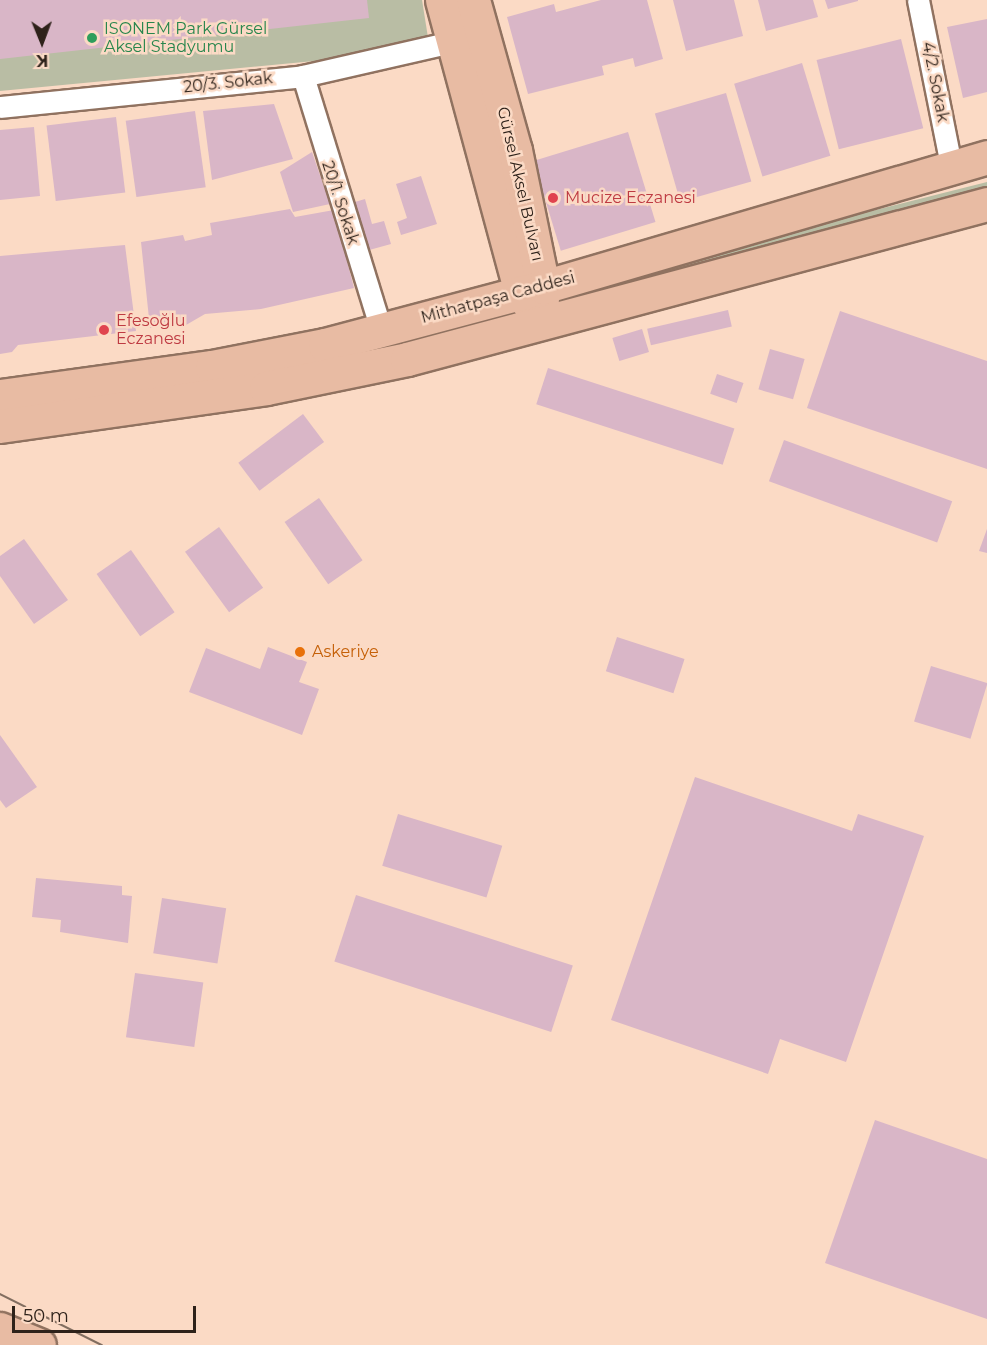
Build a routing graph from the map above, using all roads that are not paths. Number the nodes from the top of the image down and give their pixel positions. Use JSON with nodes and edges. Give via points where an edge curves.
{"nodes":[{"id":1,"x":442,"y":0,"type":"edge"},
{"id":2,"x":472,"y":0,"type":"edge"},
{"id":3,"x":918,"y":0,"type":"edge"},
{"id":4,"x":452,"y":42,"type":"junction"},
{"id":5,"x":303,"y":76,"type":"junction"},
{"id":6,"x":0,"y":107,"type":"edge"},
{"id":7,"x":987,"y":157,"type":"edge"},
{"id":8,"x":951,"y":165,"type":"junction"},
{"id":9,"x":987,"y":204,"type":"edge"},
{"id":10,"x":532,"y":290,"type":"junction"},
{"id":11,"x":540,"y":322,"type":"junction"},
{"id":12,"x":381,"y":330,"type":"junction"},
{"id":13,"x":0,"y":396,"type":"edge"},
{"id":14,"x":0,"y":426,"type":"edge"},
{"id":15,"x":0,"y":1329,"type":"edge"},
{"id":16,"x":39,"y":1345,"type":"edge"}],
"edges":[{"from":1,"to":4,"type":"main road","name":"Gürsel Aksel Bulvarı"},
{"from":2,"to":4,"type":"main road"},
{"from":2,"to":10,"type":"main road","name":"Gürsel Aksel Bulvarı","via":[[515,150]]},
{"from":3,"to":8,"type":"street","name":"4/2. Sokak"},
{"from":4,"to":5,"type":"street","name":"20/3. Sokak"},
{"from":4,"to":10,"type":"main road","name":"Gürsel Aksel Bulvarı"},
{"from":5,"to":6,"type":"street","name":"20/3. Sokak"},
{"from":5,"to":12,"type":"street","name":"20/1. Sokak"},
{"from":7,"to":8,"type":"main road","name":"Mithatpaşa Caddesi"},
{"from":8,"to":10,"type":"main road","name":"Mithatpaşa Caddesi"},
{"from":9,"to":11,"type":"main road","name":"Mithatpaşa Caddesi"},
{"from":10,"to":11,"type":"main road","name":"Gürsel Aksel Bulvarı"},
{"from":10,"to":12,"type":"main road","name":"Mithatpaşa Caddesi"},
{"from":11,"to":14,"type":"main road","name":"Mithatpaşa Caddesi","via":[[407,359],[266,388]]},
{"from":12,"to":13,"type":"main road","name":"Mithatpaşa Caddesi","via":[[212,367]]},
{"from":15,"to":16,"type":"main road"}]}
